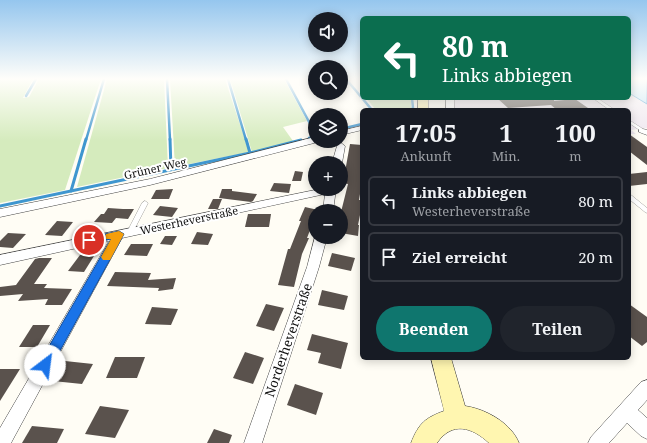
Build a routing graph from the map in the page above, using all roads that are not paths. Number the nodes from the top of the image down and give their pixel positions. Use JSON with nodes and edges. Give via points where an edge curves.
{"nodes":[{"id":1,"x":599,"y":100,"type":"edge"},
{"id":2,"x":610,"y":108,"type":"edge"},
{"id":3,"x":631,"y":122,"type":"edge"},
{"id":4,"x":360,"y":128,"type":"edge"},
{"id":5,"x":348,"y":131,"type":"edge"},
{"id":6,"x":645,"y":132,"type":"edge"},
{"id":7,"x":308,"y":142,"type":"edge"},
{"id":8,"x":308,"y":195,"type":"edge"},
{"id":9,"x":631,"y":198,"type":"edge"},
{"id":10,"x":146,"y":203,"type":"dead end"},
{"id":11,"x":647,"y":211,"type":"edge"},
{"id":12,"x":0,"y":213,"type":"edge"},
{"id":13,"x":125,"y":233,"type":"junction"},
{"id":14,"x":319,"y":244,"type":"edge"},
{"id":15,"x":0,"y":260,"type":"edge"},
{"id":16,"x":442,"y":360,"type":"edge"},
{"id":17,"x":647,"y":388,"type":"edge"},
{"id":18,"x":627,"y":411,"type":"junction"},
{"id":19,"x":457,"y":417,"type":"junction"},
{"id":20,"x":647,"y":430,"type":"edge"},
{"id":21,"x":1,"y":443,"type":"edge"},
{"id":22,"x":253,"y":443,"type":"edge"},
{"id":23,"x":423,"y":443,"type":"edge"},
{"id":24,"x":508,"y":443,"type":"edge"},
{"id":25,"x":597,"y":443,"type":"edge"}],
"edges":[{"from":1,"to":2,"type":"lane"},
{"from":3,"to":6,"type":"lane"},
{"from":4,"to":5,"type":"street"},
{"from":7,"to":12,"type":"street","name":"Grüner Weg","via":[[150,182]]},
{"from":8,"to":13,"type":"street","name":"Westerheverstraße"},
{"from":9,"to":11,"type":"lane"},
{"from":10,"to":13,"type":"lane"},
{"from":13,"to":15,"type":"street","name":"Westerheverstraße"},
{"from":13,"to":21,"type":"street"},
{"from":14,"to":22,"type":"street","name":"Norderheverstraße","via":[[314,267]]},
{"from":16,"to":19,"type":"main road"},
{"from":17,"to":18,"type":"street"},
{"from":18,"to":20,"type":"street"},
{"from":18,"to":25,"type":"street"},
{"from":19,"to":23,"type":"main road","via":[[435,426]]},
{"from":19,"to":24,"type":"main road","via":[[486,425]]}]}
